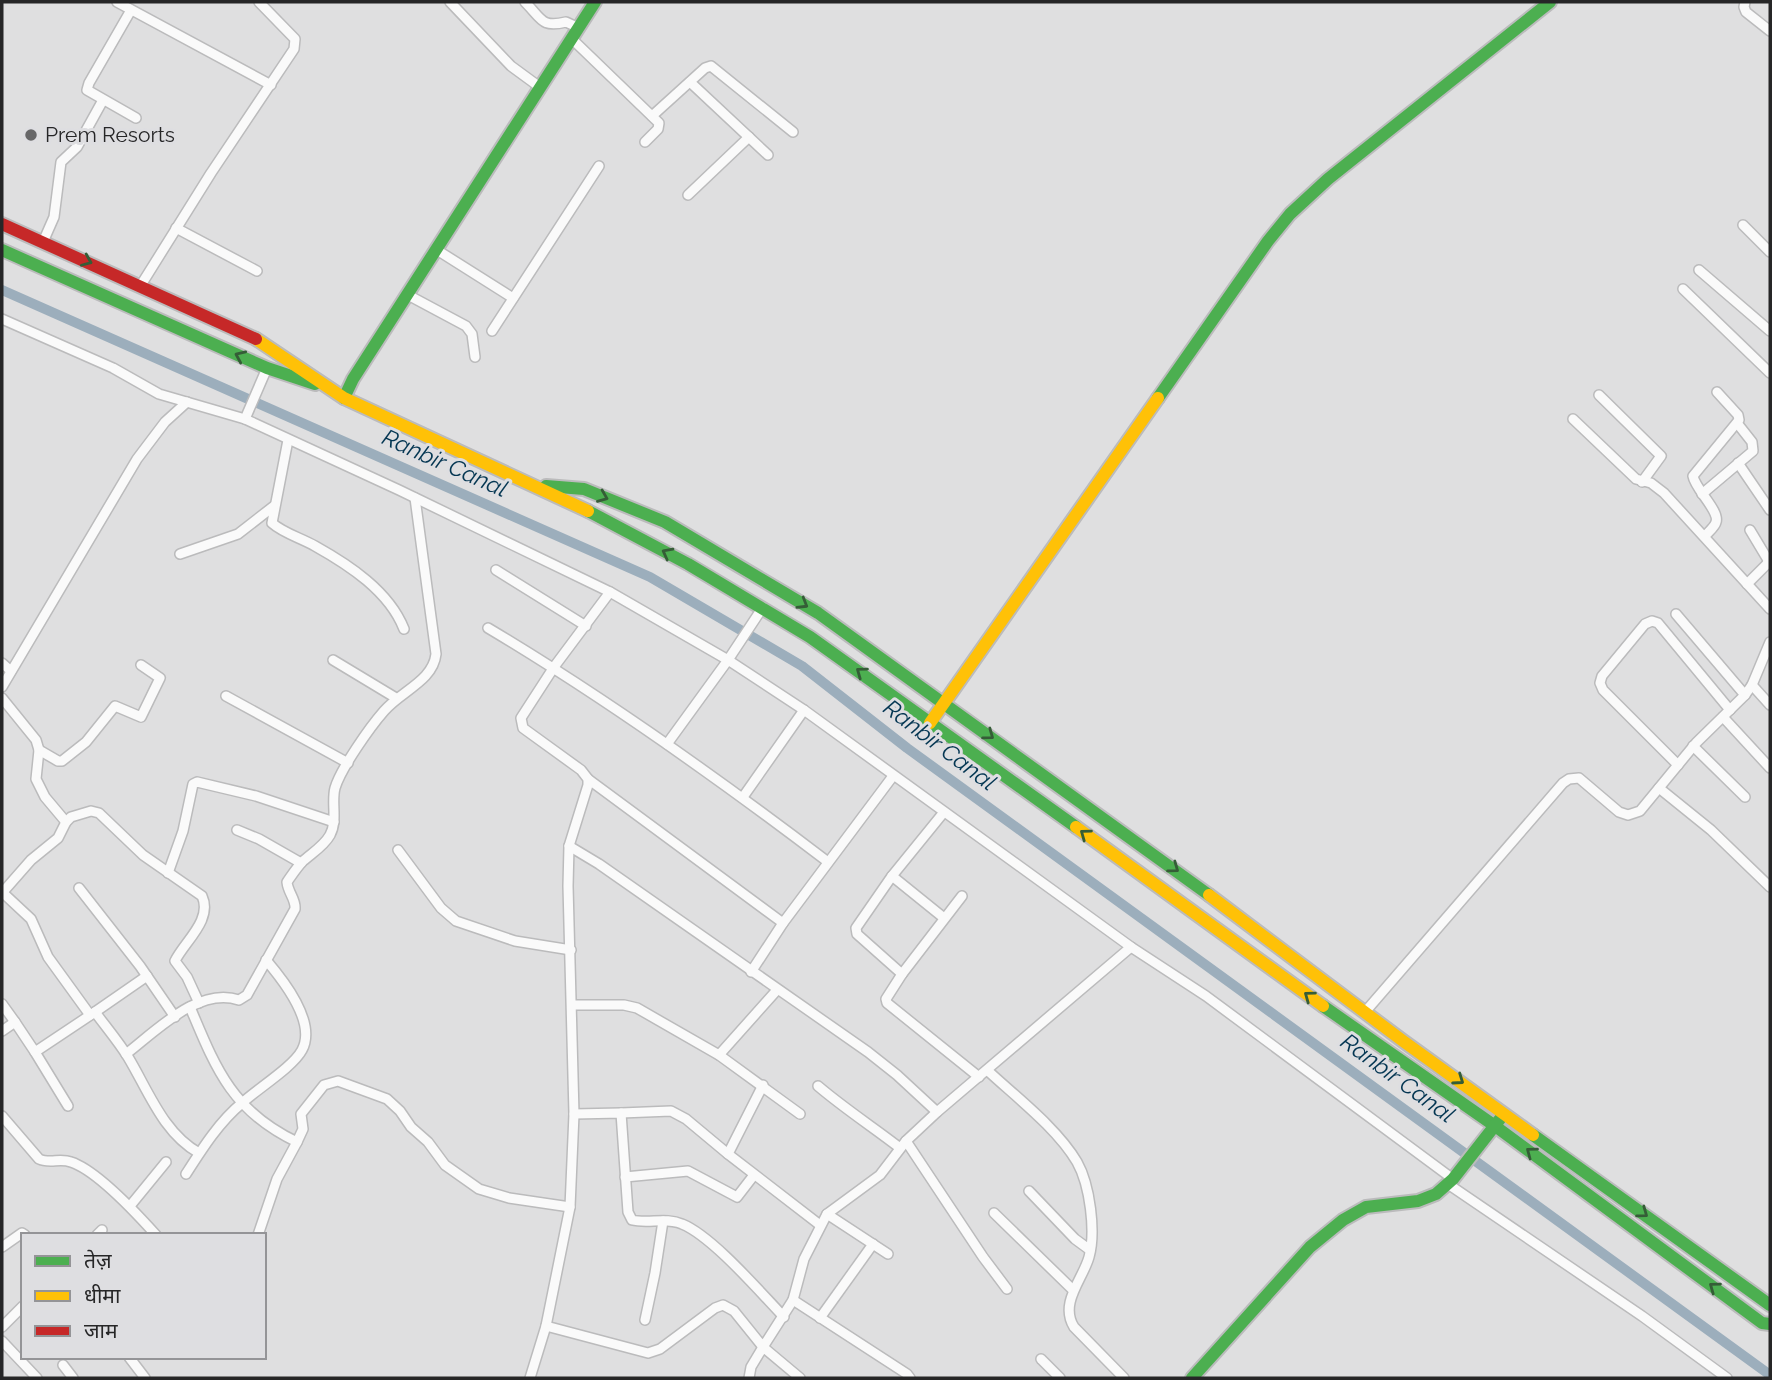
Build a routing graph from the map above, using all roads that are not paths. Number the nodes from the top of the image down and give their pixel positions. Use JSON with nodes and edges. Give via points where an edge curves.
{"nodes":[{"id":1,"x":117,"y":2,"type":"edge"},
{"id":2,"x":259,"y":2,"type":"edge"},
{"id":3,"x":450,"y":2,"type":"edge"},
{"id":4,"x":525,"y":2,"type":"edge"},
{"id":5,"x":595,"y":2,"type":"edge"},
{"id":6,"x":1550,"y":2,"type":"edge"},
{"id":7,"x":1745,"y":2,"type":"edge"},
{"id":8,"x":131,"y":10,"type":"junction"},
{"id":9,"x":572,"y":28,"type":"junction"},
{"id":10,"x":1770,"y":31,"type":"edge"},
{"id":11,"x":690,"y":82,"type":"junction"},
{"id":12,"x":271,"y":85,"type":"junction"},
{"id":13,"x":538,"y":86,"type":"junction"},
{"id":14,"x":103,"y":100,"type":"junction"},
{"id":15,"x":652,"y":116,"type":"junction"},
{"id":16,"x":136,"y":118,"type":"dead end"},
{"id":17,"x":793,"y":132,"type":"dead end"},
{"id":18,"x":749,"y":137,"type":"junction"},
{"id":19,"x":645,"y":142,"type":"dead end"},
{"id":20,"x":768,"y":155,"type":"dead end"},
{"id":21,"x":599,"y":166,"type":"dead end"},
{"id":22,"x":688,"y":195,"type":"dead end"},
{"id":23,"x":2,"y":224,"type":"edge"},
{"id":24,"x":1744,"y":225,"type":"dead end"},
{"id":25,"x":176,"y":228,"type":"junction"},
{"id":26,"x":43,"y":242,"type":"junction"},
{"id":27,"x":2,"y":250,"type":"edge"},
{"id":28,"x":437,"y":250,"type":"junction"},
{"id":29,"x":1770,"y":252,"type":"edge"},
{"id":30,"x":1699,"y":270,"type":"dead end"},
{"id":31,"x":257,"y":271,"type":"dead end"},
{"id":32,"x":141,"y":285,"type":"junction"},
{"id":33,"x":1684,"y":289,"type":"dead end"},
{"id":34,"x":408,"y":295,"type":"junction"},
{"id":35,"x":513,"y":298,"type":"junction"},
{"id":36,"x":2,"y":319,"type":"edge"},
{"id":37,"x":492,"y":331,"type":"dead end"},
{"id":38,"x":1770,"y":331,"type":"edge"},
{"id":39,"x":475,"y":357,"type":"dead end"},
{"id":40,"x":267,"y":368,"type":"junction"},
{"id":41,"x":1770,"y":373,"type":"edge"},
{"id":42,"x":327,"y":388,"type":"junction"},
{"id":43,"x":1717,"y":392,"type":"dead end"},
{"id":44,"x":1599,"y":395,"type":"dead end"},
{"id":45,"x":344,"y":398,"type":"junction"},
{"id":46,"x":187,"y":402,"type":"junction"},
{"id":47,"x":245,"y":419,"type":"junction"},
{"id":48,"x":1573,"y":419,"type":"dead end"},
{"id":49,"x":1737,"y":423,"type":"junction"},
{"id":50,"x":288,"y":440,"type":"junction"},
{"id":51,"x":1738,"y":463,"type":"junction"},
{"id":52,"x":1642,"y":482,"type":"junction"},
{"id":53,"x":531,"y":483,"type":"junction"},
{"id":54,"x":1702,"y":494,"type":"junction"},
{"id":55,"x":415,"y":498,"type":"junction"},
{"id":56,"x":274,"y":506,"type":"junction"},
{"id":57,"x":1770,"y":510,"type":"edge"},
{"id":58,"x":1750,"y":530,"type":"dead end"},
{"id":59,"x":1705,"y":536,"type":"junction"},
{"id":60,"x":180,"y":554,"type":"dead end"},
{"id":61,"x":496,"y":570,"type":"dead end"},
{"id":62,"x":1747,"y":584,"type":"junction"},
{"id":63,"x":610,"y":593,"type":"junction"},
{"id":64,"x":763,"y":607,"type":"junction"},
{"id":65,"x":1770,"y":609,"type":"edge"},
{"id":66,"x":1676,"y":614,"type":"dead end"},
{"id":67,"x":586,"y":626,"type":"junction"},
{"id":68,"x":488,"y":628,"type":"dead end"},
{"id":69,"x":404,"y":629,"type":"dead end"},
{"id":70,"x":1770,"y":642,"type":"edge"},
{"id":71,"x":333,"y":660,"type":"dead end"},
{"id":72,"x":728,"y":660,"type":"junction"},
{"id":73,"x":2,"y":663,"type":"edge"},
{"id":74,"x":141,"y":666,"type":"dead end"},
{"id":75,"x":554,"y":667,"type":"junction"},
{"id":76,"x":10,"y":671,"type":"junction"},
{"id":77,"x":1752,"y":685,"type":"junction"},
{"id":78,"x":2,"y":687,"type":"edge"},
{"id":79,"x":1745,"y":695,"type":"junction"},
{"id":80,"x":226,"y":696,"type":"dead end"},
{"id":81,"x":2,"y":698,"type":"edge"},
{"id":82,"x":396,"y":698,"type":"junction"},
{"id":83,"x":944,"y":703,"type":"junction"},
{"id":84,"x":1770,"y":705,"type":"edge"},
{"id":85,"x":804,"y":710,"type":"junction"},
{"id":86,"x":1726,"y":713,"type":"junction"},
{"id":87,"x":930,"y":723,"type":"junction"},
{"id":88,"x":667,"y":744,"type":"junction"},
{"id":89,"x":1693,"y":746,"type":"junction"},
{"id":90,"x":39,"y":750,"type":"junction"},
{"id":91,"x":348,"y":763,"type":"junction"},
{"id":92,"x":1678,"y":765,"type":"junction"},
{"id":93,"x":1770,"y":768,"type":"edge"},
{"id":94,"x":893,"y":776,"type":"junction"},
{"id":95,"x":588,"y":779,"type":"junction"},
{"id":96,"x":1659,"y":788,"type":"junction"},
{"id":97,"x":743,"y":797,"type":"junction"},
{"id":98,"x":1745,"y":797,"type":"dead end"},
{"id":99,"x":944,"y":812,"type":"junction"},
{"id":100,"x":66,"y":822,"type":"junction"},
{"id":101,"x":334,"y":822,"type":"junction"},
{"id":102,"x":237,"y":830,"type":"dead end"},
{"id":103,"x":569,"y":846,"type":"junction"},
{"id":104,"x":398,"y":850,"type":"dead end"},
{"id":105,"x":828,"y":862,"type":"junction"},
{"id":106,"x":301,"y":863,"type":"junction"},
{"id":107,"x":168,"y":873,"type":"junction"},
{"id":108,"x":892,"y":876,"type":"junction"},
{"id":109,"x":1770,"y":887,"type":"edge"},
{"id":110,"x":79,"y":888,"type":"dead end"},
{"id":111,"x":2,"y":893,"type":"edge"},
{"id":112,"x":962,"y":896,"type":"dead end"},
{"id":113,"x":944,"y":918,"type":"junction"},
{"id":114,"x":783,"y":923,"type":"junction"},
{"id":115,"x":1131,"y":947,"type":"junction"},
{"id":116,"x":571,"y":950,"type":"junction"},
{"id":117,"x":266,"y":960,"type":"junction"},
{"id":118,"x":751,"y":972,"type":"junction"},
{"id":119,"x":902,"y":974,"type":"junction"},
{"id":120,"x":147,"y":976,"type":"junction"},
{"id":121,"x":777,"y":990,"type":"junction"},
{"id":122,"x":2,"y":1004,"type":"edge"},
{"id":123,"x":194,"y":1005,"type":"junction"},
{"id":124,"x":573,"y":1005,"type":"junction"},
{"id":125,"x":1365,"y":1012,"type":"junction"},
{"id":126,"x":92,"y":1014,"type":"junction"},
{"id":127,"x":175,"y":1017,"type":"junction"},
{"id":128,"x":15,"y":1022,"type":"junction"},
{"id":129,"x":2,"y":1031,"type":"edge"},
{"id":130,"x":35,"y":1052,"type":"junction"},
{"id":131,"x":126,"y":1054,"type":"junction"},
{"id":132,"x":719,"y":1055,"type":"junction"},
{"id":133,"x":983,"y":1073,"type":"junction"},
{"id":134,"x":763,"y":1085,"type":"junction"},
{"id":135,"x":818,"y":1086,"type":"dead end"},
{"id":136,"x":241,"y":1103,"type":"junction"},
{"id":137,"x":68,"y":1106,"type":"dead end"},
{"id":138,"x":937,"y":1112,"type":"junction"},
{"id":139,"x":1504,"y":1112,"type":"junction"},
{"id":140,"x":621,"y":1113,"type":"junction"},
{"id":141,"x":574,"y":1114,"type":"junction"},
{"id":142,"x":800,"y":1114,"type":"dead end"},
{"id":143,"x":2,"y":1116,"type":"edge"},
{"id":144,"x":1495,"y":1126,"type":"junction"},
{"id":145,"x":297,"y":1142,"type":"junction"},
{"id":146,"x":903,"y":1145,"type":"junction"},
{"id":147,"x":199,"y":1153,"type":"junction"},
{"id":148,"x":728,"y":1154,"type":"junction"},
{"id":149,"x":166,"y":1162,"type":"dead end"},
{"id":150,"x":186,"y":1174,"type":"dead end"},
{"id":151,"x":754,"y":1175,"type":"junction"},
{"id":152,"x":625,"y":1177,"type":"junction"},
{"id":153,"x":1450,"y":1182,"type":"junction"},
{"id":154,"x":1029,"y":1191,"type":"dead end"},
{"id":155,"x":130,"y":1206,"type":"junction"},
{"id":156,"x":570,"y":1208,"type":"junction"},
{"id":157,"x":994,"y":1213,"type":"dead end"},
{"id":158,"x":827,"y":1214,"type":"junction"},
{"id":159,"x":663,"y":1221,"type":"junction"},
{"id":160,"x":820,"y":1225,"type":"junction"},
{"id":161,"x":21,"y":1233,"type":"edge"},
{"id":162,"x":154,"y":1233,"type":"edge"},
{"id":163,"x":259,"y":1233,"type":"edge"},
{"id":164,"x":873,"y":1244,"type":"junction"},
{"id":165,"x":2,"y":1247,"type":"edge"},
{"id":166,"x":1090,"y":1250,"type":"junction"},
{"id":167,"x":888,"y":1254,"type":"dead end"},
{"id":168,"x":1007,"y":1289,"type":"dead end"},
{"id":169,"x":1073,"y":1290,"type":"junction"},
{"id":170,"x":793,"y":1300,"type":"junction"},
{"id":171,"x":1770,"y":1306,"type":"edge"},
{"id":172,"x":21,"y":1308,"type":"edge"},
{"id":173,"x":784,"y":1317,"type":"junction"},
{"id":174,"x":820,"y":1318,"type":"junction"},
{"id":175,"x":645,"y":1320,"type":"dead end"},
{"id":176,"x":1770,"y":1324,"type":"edge"},
{"id":177,"x":546,"y":1326,"type":"junction"},
{"id":178,"x":2,"y":1327,"type":"edge"},
{"id":179,"x":2,"y":1341,"type":"edge"},
{"id":180,"x":763,"y":1347,"type":"junction"},
{"id":181,"x":131,"y":1359,"type":"edge"},
{"id":182,"x":1041,"y":1359,"type":"dead end"},
{"id":183,"x":63,"y":1365,"type":"dead end"},
{"id":184,"x":37,"y":1378,"type":"edge"},
{"id":185,"x":73,"y":1378,"type":"edge"},
{"id":186,"x":145,"y":1378,"type":"edge"},
{"id":187,"x":530,"y":1378,"type":"edge"},
{"id":188,"x":749,"y":1378,"type":"edge"},
{"id":189,"x":800,"y":1378,"type":"edge"},
{"id":190,"x":910,"y":1378,"type":"edge"},
{"id":191,"x":1060,"y":1378,"type":"edge"},
{"id":192,"x":1124,"y":1378,"type":"edge"},
{"id":193,"x":1192,"y":1378,"type":"edge"},
{"id":194,"x":1727,"y":1378,"type":"edge"}],
"edges":[{"from":1,"to":8,"type":"street"},
{"from":2,"to":12,"type":"street","via":[[296,43]]},
{"from":3,"to":13,"type":"street","via":[[511,66]]},
{"from":4,"to":9,"type":"street","via":[[547,24]]},
{"from":5,"to":9,"type":"main road"},
{"from":6,"to":83,"type":"main road","via":[[1328,178],[1290,214]]},
{"from":7,"to":10,"type":"street","via":[[1746,12]]},
{"from":8,"to":12,"type":"street"},
{"from":8,"to":14,"type":"street","via":[[87,87]]},
{"from":9,"to":13,"type":"main road"},
{"from":9,"to":15,"type":"street"},
{"from":11,"to":15,"type":"street"},
{"from":11,"to":17,"type":"street","via":[[714,66]]},
{"from":11,"to":18,"type":"street"},
{"from":12,"to":25,"type":"street"},
{"from":13,"to":28,"type":"main road"},
{"from":14,"to":16,"type":"street"},
{"from":14,"to":26,"type":"street","via":[[77,147],[61,162],[54,217]]},
{"from":15,"to":19,"type":"street","via":[[659,127]]},
{"from":18,"to":20,"type":"street"},
{"from":18,"to":22,"type":"street"},
{"from":21,"to":35,"type":"street"},
{"from":23,"to":26,"type":"main road"},
{"from":24,"to":29,"type":"street"},
{"from":25,"to":31,"type":"street"},
{"from":25,"to":32,"type":"street"},
{"from":26,"to":32,"type":"main road","one_way":true},
{"from":40,"to":27,"type":"main road","one_way":true},
{"from":28,"to":34,"type":"main road"},
{"from":28,"to":35,"type":"street"},
{"from":30,"to":38,"type":"street"},
{"from":32,"to":42,"type":"main road","via":[[267,344]]},
{"from":33,"to":41,"type":"street"},
{"from":34,"to":39,"type":"street","via":[[471,330]]},
{"from":34,"to":45,"type":"main road"},
{"from":35,"to":37,"type":"street"},
{"from":36,"to":46,"type":"street","via":[[113,368],[151,390]]},
{"from":40,"to":42,"type":"main road"},
{"from":40,"to":47,"type":"street"},
{"from":42,"to":45,"type":"main road"},
{"from":43,"to":49,"type":"street","via":[[1738,415]]},
{"from":44,"to":52,"type":"street","via":[[1661,456]]},
{"from":45,"to":53,"type":"main road"},
{"from":46,"to":47,"type":"street"},
{"from":46,"to":76,"type":"street","via":[[137,459]]},
{"from":47,"to":50,"type":"street"},
{"from":48,"to":52,"type":"street"},
{"from":49,"to":51,"type":"street","via":[[1754,445]]},
{"from":49,"to":54,"type":"street","via":[[1694,473]]},
{"from":50,"to":55,"type":"street"},
{"from":50,"to":56,"type":"street"},
{"from":51,"to":54,"type":"street"},
{"from":51,"to":57,"type":"street"},
{"from":52,"to":59,"type":"street","via":[[1664,494]]},
{"from":64,"to":53,"type":"main road","one_way":true},
{"from":53,"to":83,"type":"main road","one_way":true,"via":[[584,489],[665,522],[818,613]]},
{"from":54,"to":59,"type":"street","via":[[1717,520]]},
{"from":55,"to":63,"type":"street"},
{"from":55,"to":82,"type":"street","via":[[436,654],[431,670]]},
{"from":56,"to":60,"type":"street","via":[[238,534]]},
{"from":56,"to":69,"type":"street","via":[[274,526],[314,545],[376,589]]},
{"from":58,"to":62,"type":"street","via":[[1768,559]]},
{"from":59,"to":62,"type":"street"},
{"from":61,"to":67,"type":"street"},
{"from":62,"to":65,"type":"street"},
{"from":63,"to":67,"type":"street"},
{"from":63,"to":72,"type":"street"},
{"from":64,"to":72,"type":"street"},
{"from":87,"to":64,"type":"main road","one_way":true},
{"from":66,"to":79,"type":"street"},
{"from":67,"to":75,"type":"street"},
{"from":68,"to":75,"type":"street"},
{"from":70,"to":77,"type":"street"},
{"from":71,"to":82,"type":"street"},
{"from":72,"to":85,"type":"street"},
{"from":72,"to":88,"type":"street"},
{"from":73,"to":76,"type":"street"},
{"from":74,"to":90,"type":"street","via":[[160,678],[141,717],[115,706],[86,742],[62,761]]},
{"from":75,"to":88,"type":"street"},
{"from":75,"to":95,"type":"street","via":[[521,725]]},
{"from":76,"to":78,"type":"street"},
{"from":77,"to":79,"type":"street"},
{"from":77,"to":84,"type":"street"},
{"from":79,"to":86,"type":"street"},
{"from":80,"to":91,"type":"street"},
{"from":81,"to":90,"type":"street","via":[[32,733]]},
{"from":82,"to":91,"type":"street"},
{"from":83,"to":87,"type":"main road"},
{"from":83,"to":125,"type":"main road","one_way":true},
{"from":85,"to":94,"type":"street"},
{"from":85,"to":97,"type":"street"},
{"from":86,"to":89,"type":"street"},
{"from":86,"to":92,"type":"street","via":[[1658,623],[1645,624],[1600,683]]},
{"from":86,"to":93,"type":"street"},
{"from":144,"to":87,"type":"main road","one_way":true},
{"from":88,"to":97,"type":"street"},
{"from":89,"to":92,"type":"street"},
{"from":89,"to":98,"type":"street"},
{"from":90,"to":100,"type":"street","via":[[36,779]]},
{"from":91,"to":101,"type":"street","via":[[335,790]]},
{"from":92,"to":96,"type":"street"},
{"from":94,"to":99,"type":"street"},
{"from":94,"to":105,"type":"street"},
{"from":95,"to":103,"type":"street"},
{"from":95,"to":114,"type":"street"},
{"from":96,"to":109,"type":"street"},
{"from":96,"to":125,"type":"street","via":[[1640,811],[1628,816],[1579,778],[1563,783]]},
{"from":97,"to":105,"type":"street"},
{"from":99,"to":108,"type":"street"},
{"from":99,"to":115,"type":"street"},
{"from":100,"to":107,"type":"street","via":[[95,811]]},
{"from":100,"to":111,"type":"street","via":[[58,838],[30,860]]},
{"from":101,"to":106,"type":"street","via":[[327,841]]},
{"from":101,"to":107,"type":"street","via":[[197,782]]},
{"from":102,"to":106,"type":"street"},
{"from":103,"to":116,"type":"street"},
{"from":103,"to":118,"type":"street"},
{"from":104,"to":116,"type":"street","via":[[447,916],[519,942]]},
{"from":105,"to":114,"type":"street"},
{"from":106,"to":117,"type":"street","via":[[287,882],[295,909]]},
{"from":107,"to":123,"type":"street","via":[[202,896],[205,903],[195,934],[175,961],[187,977]]},
{"from":108,"to":113,"type":"street"},
{"from":108,"to":119,"type":"street","via":[[856,931]]},
{"from":110,"to":120,"type":"street"},
{"from":111,"to":126,"type":"street","via":[[31,919],[48,957]]},
{"from":112,"to":113,"type":"street"},
{"from":113,"to":119,"type":"street"},
{"from":114,"to":118,"type":"street"},
{"from":115,"to":133,"type":"street"},
{"from":115,"to":153,"type":"street","via":[[1206,996]]},
{"from":116,"to":124,"type":"street"},
{"from":117,"to":123,"type":"street","via":[[242,999],[225,995]]},
{"from":117,"to":136,"type":"street","via":[[291,994],[304,1021],[305,1041],[296,1058]]},
{"from":118,"to":121,"type":"street"},
{"from":119,"to":133,"type":"street","via":[[886,997],[887,1003]]},
{"from":120,"to":126,"type":"street"},
{"from":120,"to":127,"type":"street"},
{"from":121,"to":132,"type":"street"},
{"from":121,"to":138,"type":"street","via":[[878,1060]]},
{"from":122,"to":128,"type":"street"},
{"from":123,"to":127,"type":"street"},
{"from":123,"to":136,"type":"street","via":[[214,1062]]},
{"from":124,"to":132,"type":"street","via":[[637,1008]]},
{"from":124,"to":141,"type":"street"},
{"from":125,"to":139,"type":"main road","one_way":true},
{"from":126,"to":130,"type":"street"},
{"from":126,"to":131,"type":"street"},
{"from":127,"to":131,"type":"street"},
{"from":128,"to":129,"type":"street"},
{"from":128,"to":130,"type":"street"},
{"from":130,"to":137,"type":"street"},
{"from":131,"to":147,"type":"street","via":[[170,1128]]},
{"from":132,"to":134,"type":"street"},
{"from":133,"to":138,"type":"street"},
{"from":133,"to":166,"type":"street","via":[[1053,1132],[1076,1161],[1090,1200]]},
{"from":134,"to":142,"type":"street"},
{"from":134,"to":148,"type":"street"},
{"from":135,"to":146,"type":"street"},
{"from":136,"to":145,"type":"street","via":[[270,1128]]},
{"from":136,"to":147,"type":"street"},
{"from":138,"to":146,"type":"street"},
{"from":139,"to":144,"type":"main road"},
{"from":139,"to":171,"type":"main road","one_way":true},
{"from":140,"to":141,"type":"street"},
{"from":140,"to":148,"type":"street","via":[[671,1111]]},
{"from":140,"to":152,"type":"street"},
{"from":141,"to":156,"type":"street"},
{"from":143,"to":155,"type":"street","via":[[39,1159],[76,1164]]},
{"from":144,"to":153,"type":"main road"},
{"from":176,"to":144,"type":"main road","one_way":true},
{"from":145,"to":156,"type":"street","via":[[303,1129],[301,1114],[324,1085],[338,1081],[387,1099],[445,1165],[479,1189]]},
{"from":145,"to":163,"type":"street","via":[[277,1179]]},
{"from":146,"to":158,"type":"street","via":[[873,1181]]},
{"from":146,"to":168,"type":"street"},
{"from":147,"to":150,"type":"street"},
{"from":148,"to":151,"type":"street"},
{"from":149,"to":155,"type":"street"},
{"from":151,"to":152,"type":"street","via":[[737,1197],[688,1171]]},
{"from":151,"to":160,"type":"street"},
{"from":152,"to":159,"type":"street","via":[[629,1217]]},
{"from":153,"to":193,"type":"main road","via":[[1419,1201],[1366,1207],[1343,1220],[1310,1247]]},
{"from":153,"to":194,"type":"street"},
{"from":154,"to":166,"type":"street"},
{"from":155,"to":162,"type":"street"},
{"from":156,"to":177,"type":"street"},
{"from":157,"to":169,"type":"street"},
{"from":158,"to":160,"type":"street"},
{"from":158,"to":164,"type":"street"},
{"from":159,"to":173,"type":"street","via":[[683,1224],[708,1242]]},
{"from":159,"to":175,"type":"street"},
{"from":160,"to":170,"type":"street","via":[[804,1259]]},
{"from":161,"to":165,"type":"street"},
{"from":164,"to":167,"type":"street"},
{"from":164,"to":174,"type":"street"},
{"from":166,"to":169,"type":"street"},
{"from":169,"to":192,"type":"street","via":[[1071,1323]]},
{"from":170,"to":173,"type":"street"},
{"from":170,"to":174,"type":"street"},
{"from":172,"to":178,"type":"street"},
{"from":173,"to":180,"type":"street"},
{"from":174,"to":190,"type":"street"},
{"from":177,"to":180,"type":"street","via":[[648,1353],[723,1305],[734,1311]]},
{"from":177,"to":187,"type":"street"},
{"from":179,"to":184,"type":"street"},
{"from":180,"to":188,"type":"street"},
{"from":180,"to":189,"type":"street"},
{"from":181,"to":186,"type":"street"},
{"from":182,"to":191,"type":"street"},
{"from":183,"to":185,"type":"street"}]}
